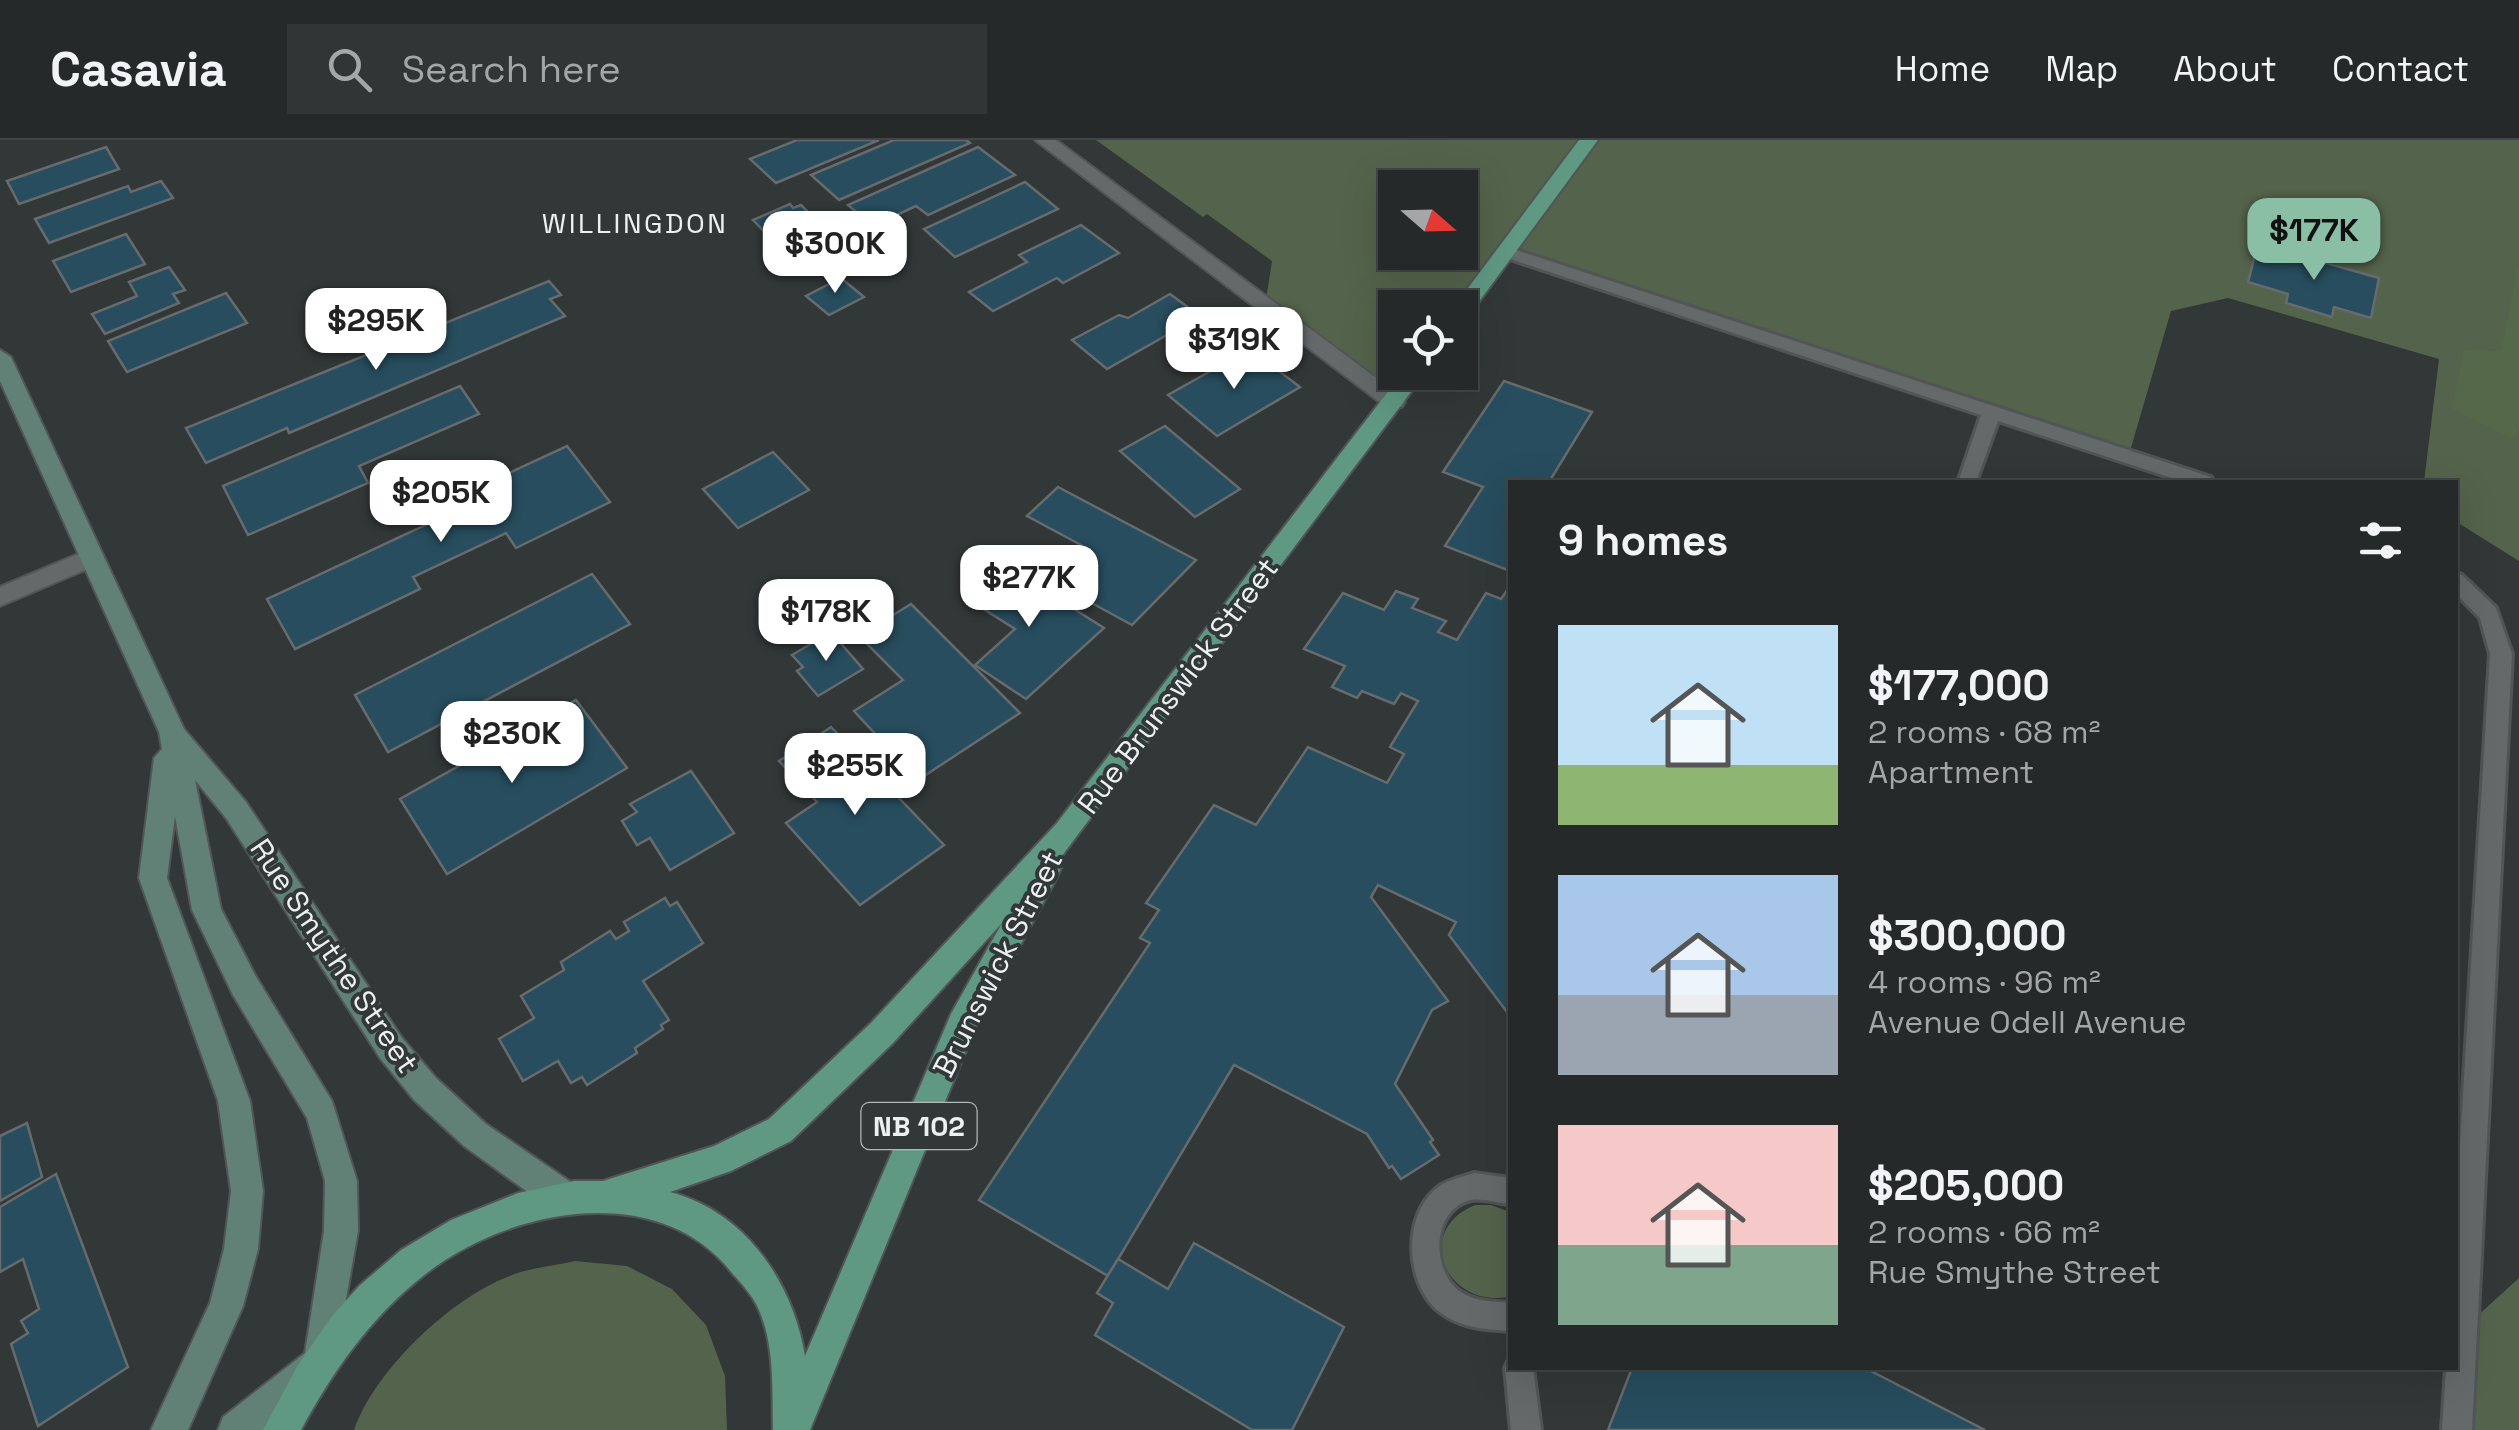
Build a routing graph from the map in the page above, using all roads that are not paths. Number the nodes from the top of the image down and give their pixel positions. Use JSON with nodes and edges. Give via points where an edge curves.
{"nodes":[{"id":1,"x":1044,"y":140,"type":"edge"},
{"id":2,"x":1590,"y":140,"type":"edge"},
{"id":3,"x":1507,"y":252,"type":"junction"},
{"id":4,"x":1478,"y":290,"type":"edge"},
{"id":5,"x":0,"y":357,"type":"edge"},
{"id":6,"x":1402,"y":390,"type":"edge"},
{"id":7,"x":1394,"y":402,"type":"junction"},
{"id":8,"x":1990,"y":413,"type":"junction"},
{"id":9,"x":1968,"y":480,"type":"edge"},
{"id":10,"x":2198,"y":480,"type":"edge"},
{"id":11,"x":90,"y":558,"type":"junction"},
{"id":12,"x":2458,"y":583,"type":"edge"},
{"id":13,"x":0,"y":597,"type":"edge"},
{"id":14,"x":172,"y":732,"type":"junction"},
{"id":15,"x":1067,"y":831,"type":"junction"},
{"id":16,"x":1508,"y":1191,"type":"edge"},
{"id":17,"x":612,"y":1194,"type":"junction"},
{"id":18,"x":564,"y":1196,"type":"junction"},
{"id":19,"x":1508,"y":1317,"type":"edge"},
{"id":20,"x":319,"y":1360,"type":"junction"},
{"id":21,"x":1519,"y":1370,"type":"edge"},
{"id":22,"x":169,"y":1430,"type":"edge"},
{"id":23,"x":236,"y":1430,"type":"edge"},
{"id":24,"x":280,"y":1430,"type":"edge"},
{"id":25,"x":791,"y":1430,"type":"edge"},
{"id":26,"x":1526,"y":1430,"type":"edge"},
{"id":27,"x":2456,"y":1430,"type":"edge"}],
"edges":[{"from":1,"to":7,"type":"street"},
{"from":2,"to":3,"type":"main road"},
{"from":3,"to":4,"type":"main road"},
{"from":3,"to":8,"type":"lane"},
{"from":5,"to":11,"type":"main road","name":"Rue Smythe Street"},
{"from":6,"to":7,"type":"main road","number":"NB 102"},
{"from":7,"to":15,"type":"main road","name":"Rue Brunswick Street","number":"NB 102"},
{"from":8,"to":9,"type":"lane"},
{"from":8,"to":10,"type":"lane"},
{"from":11,"to":13,"type":"street"},
{"from":11,"to":14,"type":"main road","name":"Rue Smythe Street"},
{"from":12,"to":27,"type":"lane","via":[[2488,614],[2501,654]]},
{"from":14,"to":18,"type":"main road","name":"Rue Smythe Street","via":[[236,810],[402,1062],[444,1109]]},
{"from":14,"to":20,"type":"main road","name":"Rue Smythe Street","via":[[207,910],[321,1112],[341,1181],[341,1231]]},
{"from":14,"to":22,"type":"main road","via":[[153,878],[234,1100],[247,1191],[242,1249],[226,1306]]},
{"from":15,"to":17,"type":"main road","name":"Rue Brunswick Street","number":"NB 102","via":[[882,1033],[780,1130],[720,1160]]},
{"from":15,"to":25,"type":"main road","name":"Brunswick Street","number":"NB 102","via":[[962,1024]]},
{"from":16,"to":19,"type":"lane","via":[[1474,1185],[1455,1191],[1439,1204],[1422,1240],[1429,1272],[1448,1302],[1491,1320]]},
{"from":17,"to":18,"type":"main road"},
{"from":17,"to":25,"type":"main road","via":[[675,1207],[728,1239],[768,1290],[790,1355]]},
{"from":18,"to":20,"type":"main road","via":[[490,1217],[433,1248],[373,1296]]},
{"from":20,"to":23,"type":"main road"},
{"from":20,"to":24,"type":"main road"},
{"from":21,"to":26,"type":"lane"}]}
